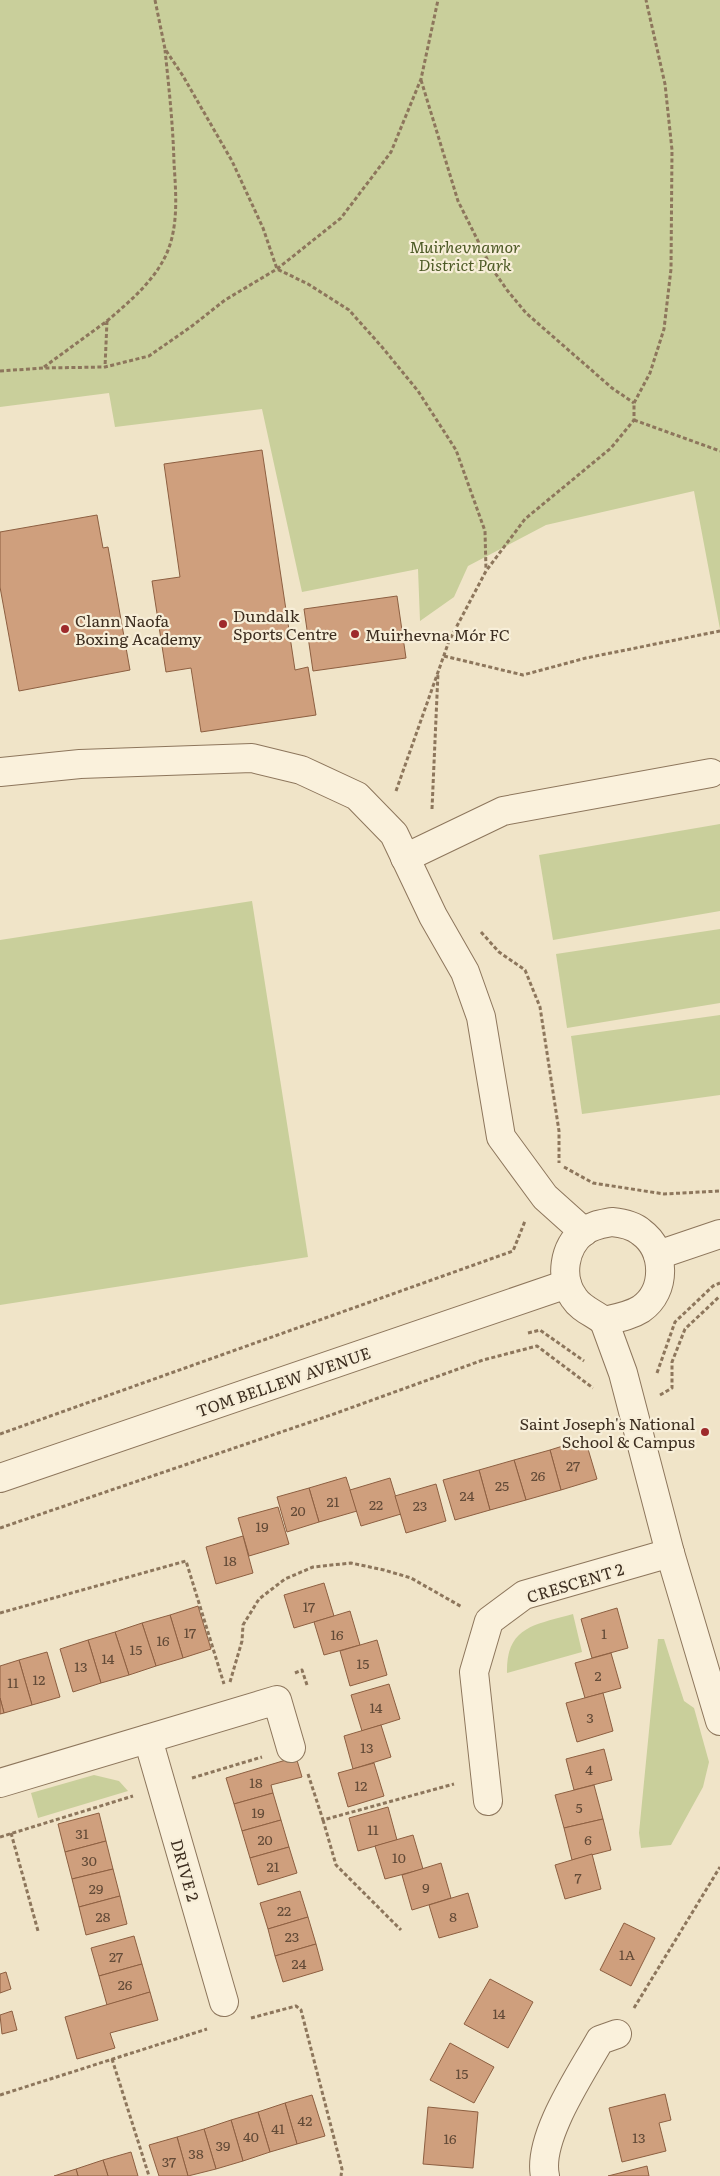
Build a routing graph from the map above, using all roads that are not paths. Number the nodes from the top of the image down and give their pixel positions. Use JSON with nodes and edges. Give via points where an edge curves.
{"nodes":[{"id":1,"x":0,"y":772,"type":"edge"},
{"id":2,"x":711,"y":773,"type":"dead end"},
{"id":3,"x":400,"y":846,"type":"junction"},
{"id":4,"x":584,"y":1232,"type":"junction"},
{"id":5,"x":720,"y":1234,"type":"edge"},
{"id":6,"x":658,"y":1255,"type":"junction"},
{"id":7,"x":567,"y":1284,"type":"junction"},
{"id":8,"x":604,"y":1321,"type":"junction"},
{"id":9,"x":0,"y":1478,"type":"edge"},
{"id":10,"x":670,"y":1553,"type":"junction"},
{"id":11,"x":720,"y":1720,"type":"edge"},
{"id":12,"x":148,"y":1739,"type":"junction"},
{"id":13,"x":291,"y":1748,"type":"dead end"},
{"id":14,"x":0,"y":1783,"type":"edge"},
{"id":15,"x":486,"y":1788,"type":"road end"},
{"id":16,"x":224,"y":2002,"type":"dead end"},
{"id":17,"x":617,"y":2034,"type":"road end"},
{"id":18,"x":545,"y":2176,"type":"edge"}],
"edges":[{"from":1,"to":3,"type":"street","via":[[80,764],[252,758],[302,770],[357,796]]},
{"from":2,"to":3,"type":"street","via":[[503,811],[432,845]]},
{"from":3,"to":4,"type":"street","via":[[433,916],[465,972],[482,1017],[500,1137],[544,1197]]},
{"from":4,"to":6,"type":"street","via":[[597,1224],[627,1224],[641,1231],[652,1242]]},
{"from":4,"to":7,"type":"street","via":[[567,1255],[564,1270]]},
{"from":5,"to":6,"type":"street"},
{"from":6,"to":8,"type":"street","via":[[659,1285],[652,1298],[628,1316]]},
{"from":7,"to":8,"type":"street","via":[[584,1309]]},
{"from":7,"to":9,"type":"street","name":"TOM BELLEW AVENUE"},
{"from":8,"to":10,"type":"street","via":[[630,1400]]},
{"from":10,"to":11,"type":"street"},
{"from":10,"to":15,"type":"street","name":"CRESCENT 2","via":[[524,1595],[489,1621],[474,1672]]},
{"from":12,"to":13,"type":"street","via":[[276,1700]]},
{"from":12,"to":14,"type":"street"},
{"from":12,"to":16,"type":"street","name":"DRIVE 2"},
{"from":17,"to":18,"type":"street","via":[[600,2040],[551,2129],[543,2166]]}]}
